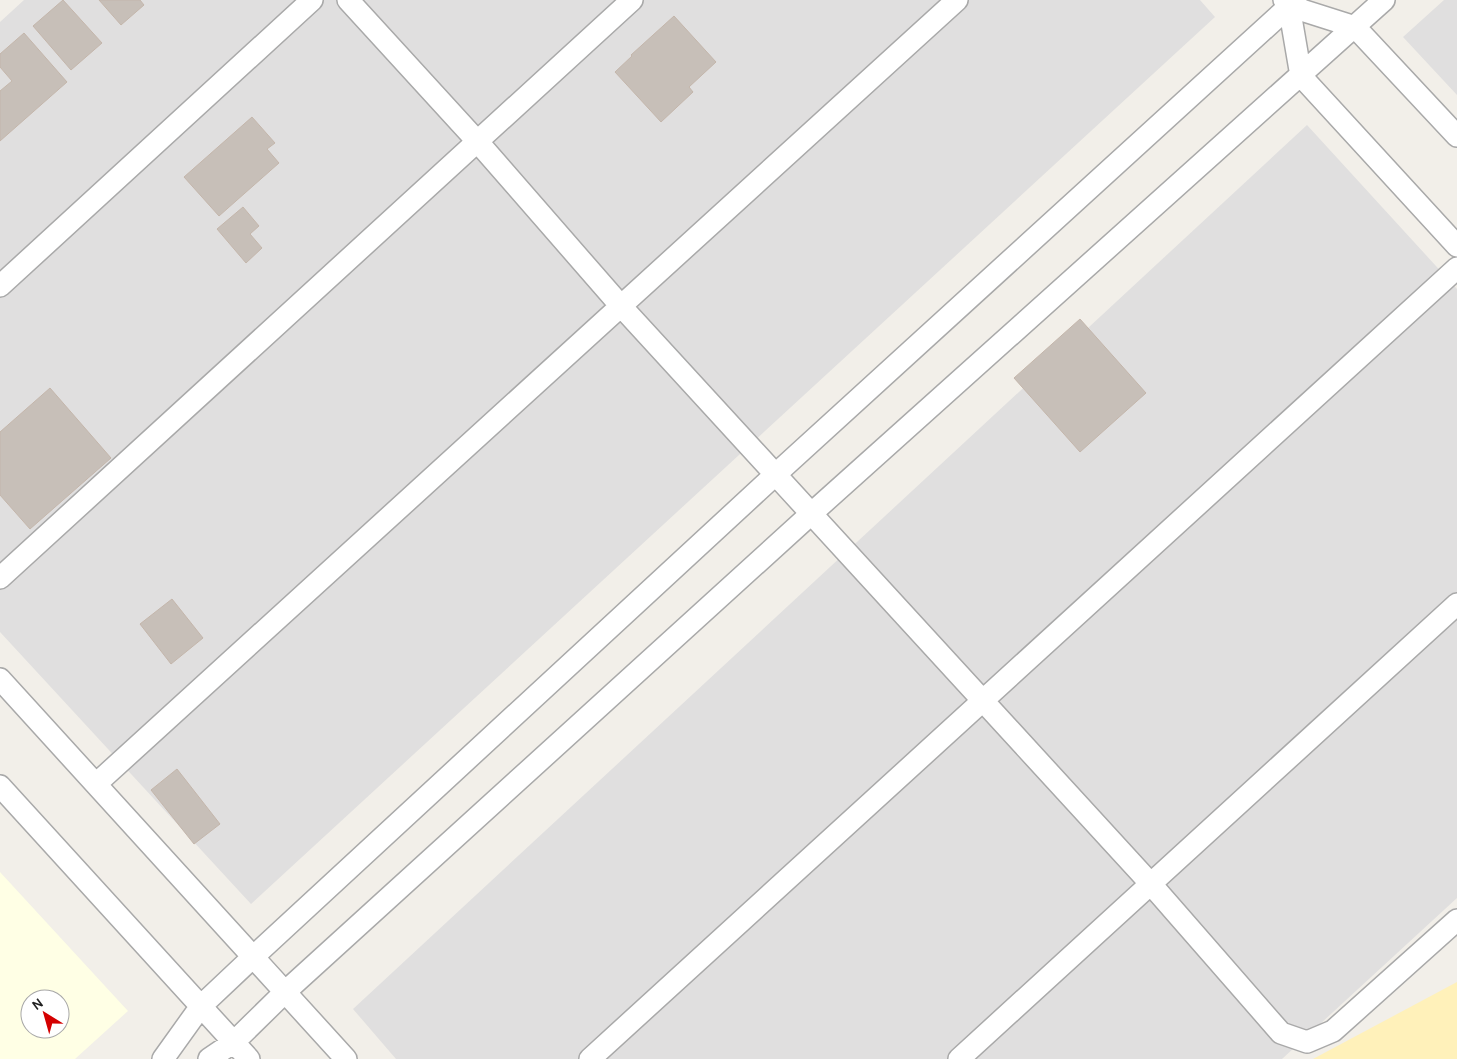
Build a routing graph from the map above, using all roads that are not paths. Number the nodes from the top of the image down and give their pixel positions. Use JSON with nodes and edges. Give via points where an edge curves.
{"nodes":[{"id":1,"x":312,"y":0,"type":"edge"},
{"id":2,"x":348,"y":0,"type":"edge"},
{"id":3,"x":632,"y":0,"type":"edge"},
{"id":4,"x":956,"y":0,"type":"edge"},
{"id":5,"x":1384,"y":0,"type":"edge"},
{"id":6,"x":1290,"y":2,"type":"edge"},
{"id":7,"x":1355,"y":27,"type":"junction"},
{"id":8,"x":1301,"y":76,"type":"junction"},
{"id":9,"x":1457,"y":136,"type":"edge"},
{"id":10,"x":477,"y":141,"type":"junction"},
{"id":11,"x":1457,"y":246,"type":"edge"},
{"id":12,"x":1457,"y":268,"type":"edge"},
{"id":13,"x":0,"y":286,"type":"edge"},
{"id":14,"x":620,"y":306,"type":"junction"},
{"id":15,"x":776,"y":474,"type":"junction"},
{"id":16,"x":812,"y":513,"type":"junction"},
{"id":17,"x":0,"y":578,"type":"edge"},
{"id":18,"x":1457,"y":604,"type":"edge"},
{"id":19,"x":0,"y":679,"type":"edge"},
{"id":20,"x":982,"y":699,"type":"junction"},
{"id":21,"x":96,"y":784,"type":"junction"},
{"id":22,"x":0,"y":786,"type":"edge"},
{"id":23,"x":1150,"y":883,"type":"junction"},
{"id":24,"x":1457,"y":920,"type":"edge"},
{"id":25,"x":253,"y":957,"type":"junction"},
{"id":26,"x":285,"y":992,"type":"junction"},
{"id":27,"x":201,"y":1006,"type":"junction"},
{"id":28,"x":234,"y":1042,"type":"junction"},
{"id":29,"x":163,"y":1059,"type":"edge"},
{"id":30,"x":209,"y":1059,"type":"edge"},
{"id":31,"x":249,"y":1059,"type":"edge"},
{"id":32,"x":346,"y":1059,"type":"edge"},
{"id":33,"x":590,"y":1059,"type":"edge"},
{"id":34,"x":959,"y":1059,"type":"edge"}],
"edges":[{"from":1,"to":13,"type":"street"},
{"from":2,"to":10,"type":"street"},
{"from":3,"to":10,"type":"street"},
{"from":4,"to":14,"type":"street"},
{"from":5,"to":7,"type":"street"},
{"from":6,"to":7,"type":"street"},
{"from":6,"to":8,"type":"street"},
{"from":6,"to":15,"type":"street"},
{"from":7,"to":8,"type":"street"},
{"from":7,"to":9,"type":"street"},
{"from":8,"to":11,"type":"street"},
{"from":8,"to":16,"type":"street"},
{"from":10,"to":14,"type":"street"},
{"from":10,"to":17,"type":"street"},
{"from":12,"to":20,"type":"street"},
{"from":14,"to":15,"type":"street"},
{"from":14,"to":21,"type":"street"},
{"from":15,"to":16,"type":"street"},
{"from":15,"to":25,"type":"street"},
{"from":16,"to":20,"type":"street"},
{"from":16,"to":26,"type":"street"},
{"from":18,"to":23,"type":"street"},
{"from":19,"to":21,"type":"street"},
{"from":20,"to":23,"type":"street"},
{"from":20,"to":33,"type":"street"},
{"from":21,"to":25,"type":"street"},
{"from":22,"to":27,"type":"street"},
{"from":23,"to":24,"type":"street","via":[[1281,1033],[1307,1042],[1333,1030]]},
{"from":23,"to":34,"type":"street"},
{"from":25,"to":26,"type":"street"},
{"from":25,"to":27,"type":"street"},
{"from":26,"to":28,"type":"street"},
{"from":26,"to":32,"type":"street"},
{"from":27,"to":28,"type":"street"},
{"from":27,"to":29,"type":"street"},
{"from":28,"to":30,"type":"street"},
{"from":28,"to":31,"type":"street"}]}
